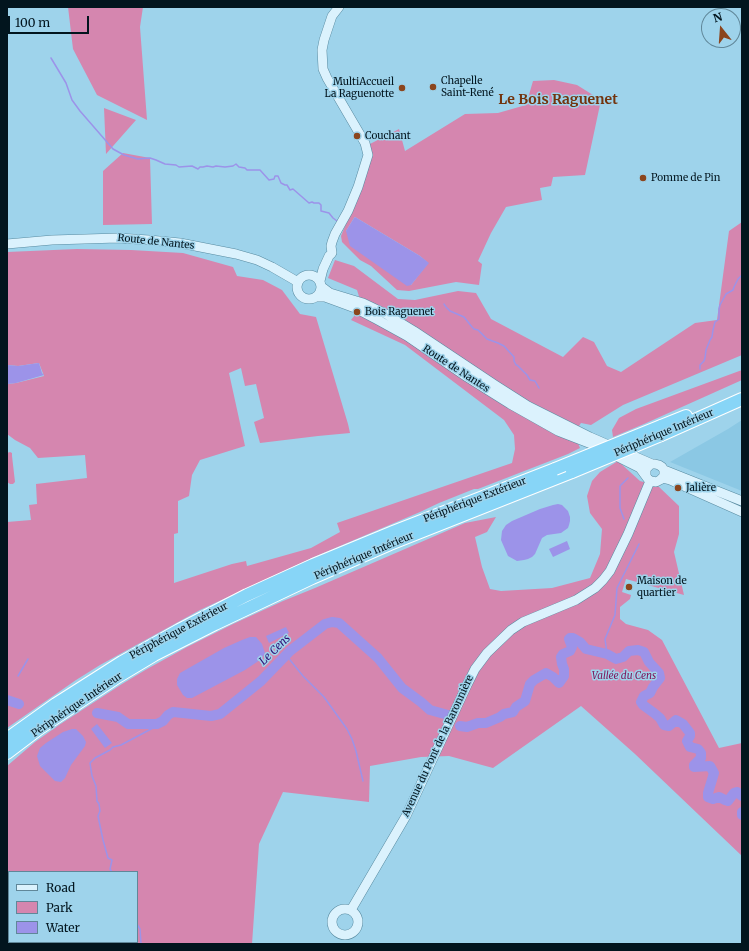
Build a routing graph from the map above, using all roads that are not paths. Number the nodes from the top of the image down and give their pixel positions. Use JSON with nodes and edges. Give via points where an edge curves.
{"nodes":[{"id":1,"x":339,"y":7,"type":"edge"},
{"id":2,"x":7,"y":244,"type":"edge"},
{"id":3,"x":318,"y":281,"type":"junction"},
{"id":4,"x":298,"y":282,"type":"junction"},
{"id":5,"x":316,"y":297,"type":"junction"},
{"id":6,"x":742,"y":392,"type":"edge"},
{"id":7,"x":742,"y":399,"type":"edge"},
{"id":8,"x":661,"y":431,"type":"junction"},
{"id":9,"x":595,"y":443,"type":"junction"},
{"id":10,"x":652,"y":464,"type":"junction"},
{"id":11,"x":663,"y":474,"type":"junction"},
{"id":12,"x":648,"y":478,"type":"junction"},
{"id":13,"x":742,"y":501,"type":"edge"},
{"id":14,"x":742,"y":512,"type":"edge"},
{"id":15,"x":7,"y":739,"type":"edge"},
{"id":16,"x":7,"y":753,"type":"edge"},
{"id":17,"x":351,"y":910,"type":"junction"},
{"id":18,"x":345,"y":939,"type":"edge"}],
"edges":[{"from":1,"to":3,"type":"main road","via":[[332,16],[324,40],[323,69],[365,143],[368,155],[358,187],[332,242],[332,253]]},
{"from":2,"to":4,"type":"main road","name":"Route de Nantes","via":[[118,238],[180,243],[257,260]]},
{"from":3,"to":4,"type":"main road","via":[[306,276]]},
{"from":3,"to":5,"type":"main road","via":[[321,291]]},
{"from":3,"to":9,"type":"main road","name":"Route de Nantes","via":[[330,293],[363,303],[386,314],[528,406]]},
{"from":4,"to":5,"type":"main road","via":[[297,289],[302,297]]},
{"from":5,"to":9,"type":"main road","name":"Route de Nantes","via":[[330,298],[356,308],[407,336],[510,404],[558,431]]},
{"from":6,"to":8,"type":"highway","name":"Périphérique Extérieur"},
{"from":7,"to":8,"type":"highway","name":"Périphérique Intérieur"},
{"from":8,"to":15,"type":"highway","name":"Périphérique Extérieur","bridge":true,"via":[[555,469],[359,546],[274,583],[152,644],[56,704]]},
{"from":8,"to":16,"type":"highway","name":"Périphérique Intérieur","bridge":true,"via":[[572,472],[383,547],[215,624],[119,676]]},
{"from":9,"to":10,"type":"main road","name":"Route de Nantes"},
{"from":9,"to":12,"type":"main road","name":"Route de Nantes","via":[[640,468]]},
{"from":10,"to":11,"type":"main road","via":[[662,467]]},
{"from":10,"to":12,"type":"main road","via":[[646,470]]},
{"from":11,"to":12,"type":"main road","via":[[657,482]]},
{"from":11,"to":13,"type":"main road"},
{"from":11,"to":14,"type":"main road","via":[[670,480]]},
{"from":12,"to":17,"type":"main road","name":"Avenue du Pont de la Baronnière","via":[[628,534],[603,580],[576,600],[523,622],[511,630],[475,669],[406,816]]},
{"from":17,"to":18,"type":"main road","via":[[357,916],[358,924]]},
{"from":17,"to":18,"type":"main road","via":[[339,910],[333,919],[335,929]]}]}
